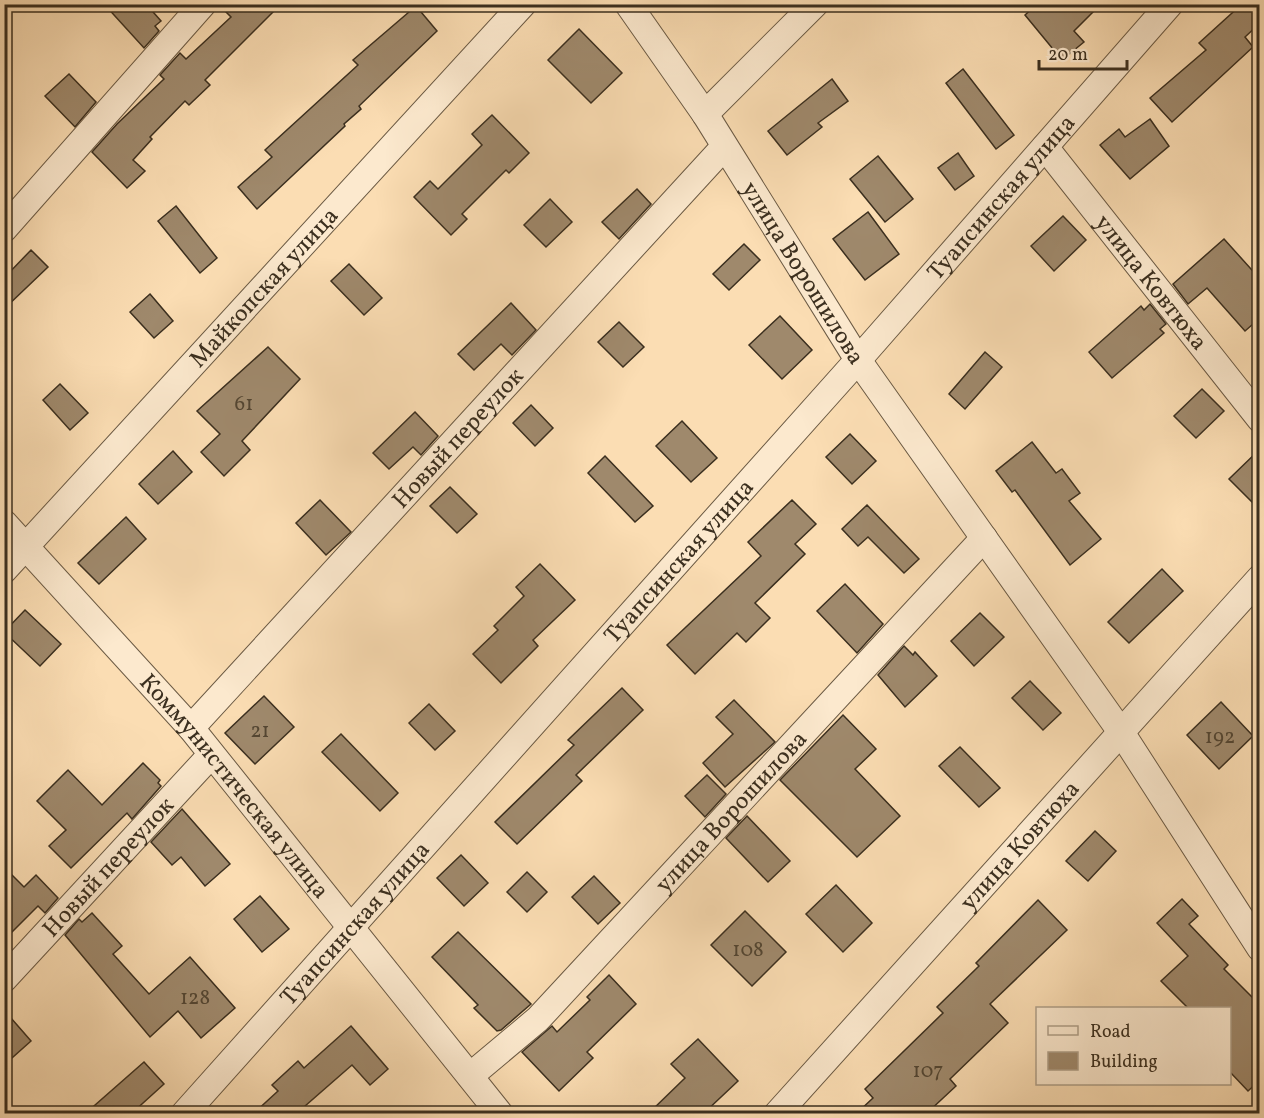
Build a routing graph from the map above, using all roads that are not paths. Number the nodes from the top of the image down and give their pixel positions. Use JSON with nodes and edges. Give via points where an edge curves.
{"nodes":[{"id":1,"x":203,"y":4,"type":"edge"},
{"id":2,"x":522,"y":4,"type":"edge"},
{"id":3,"x":628,"y":4,"type":"edge"},
{"id":4,"x":815,"y":4,"type":"edge"},
{"id":5,"x":1170,"y":4,"type":"edge"},
{"id":6,"x":705,"y":114,"type":"junction"},
{"id":7,"x":724,"y":147,"type":"junction"},
{"id":8,"x":1045,"y":147,"type":"junction"},
{"id":9,"x":4,"y":229,"type":"edge"},
{"id":10,"x":858,"y":360,"type":"junction"},
{"id":11,"x":1260,"y":419,"type":"edge"},
{"id":12,"x":4,"y":523,"type":"edge"},
{"id":13,"x":984,"y":538,"type":"junction"},
{"id":14,"x":25,"y":546,"type":"junction"},
{"id":15,"x":4,"y":570,"type":"edge"},
{"id":16,"x":1260,"y":578,"type":"edge"},
{"id":17,"x":191,"y":728,"type":"junction"},
{"id":18,"x":1121,"y":732,"type":"junction"},
{"id":19,"x":211,"y":755,"type":"junction"},
{"id":20,"x":1252,"y":917,"type":"edge"},
{"id":21,"x":351,"y":928,"type":"junction"},
{"id":22,"x":1260,"y":948,"type":"edge"},
{"id":23,"x":4,"y":979,"type":"edge"},
{"id":24,"x":470,"y":1076,"type":"junction"},
{"id":25,"x":184,"y":1113,"type":"edge"},
{"id":26,"x":500,"y":1113,"type":"edge"},
{"id":27,"x":777,"y":1113,"type":"edge"}],
"edges":[{"from":1,"to":9,"type":"street"},
{"from":2,"to":14,"type":"street","name":"Майкопская улица"},
{"from":3,"to":6,"type":"street","name":"улица Ворошилова"},
{"from":4,"to":6,"type":"street"},
{"from":5,"to":8,"type":"street","name":"Туапсинская улица"},
{"from":6,"to":7,"type":"street","name":"улица Ворошилова"},
{"from":7,"to":10,"type":"street","name":"улица Ворошилова"},
{"from":7,"to":17,"type":"street","name":"Новый переулок"},
{"from":8,"to":10,"type":"street","name":"Туапсинская улица"},
{"from":8,"to":11,"type":"street","name":"улица Ковтюха"},
{"from":10,"to":13,"type":"street","name":"улица Ворошилова"},
{"from":10,"to":21,"type":"street","name":"Туапсинская улица"},
{"from":12,"to":14,"type":"street","name":"Коммунистическая улица"},
{"from":13,"to":18,"type":"street","name":"улица Ворошилова"},
{"from":13,"to":24,"type":"street","name":"улица Ворошилова","via":[[538,1019]]},
{"from":14,"to":15,"type":"street","name":"Майкопская улица"},
{"from":14,"to":17,"type":"street","name":"Коммунистическая улица"},
{"from":16,"to":18,"type":"street","name":"улица Ковтюха"},
{"from":17,"to":19,"type":"street","name":"Коммунистическая улица"},
{"from":18,"to":20,"type":"street","name":"улица Ворошилова"},
{"from":18,"to":27,"type":"street","name":"улица Ковтюха"},
{"from":19,"to":21,"type":"street","name":"Коммунистическая улица"},
{"from":19,"to":23,"type":"street","name":"Новый переулок"},
{"from":20,"to":22,"type":"street","name":"улица Ворошилова"},
{"from":21,"to":24,"type":"street","name":"Коммунистическая улица"},
{"from":21,"to":25,"type":"street","name":"Туапсинская улица"},
{"from":24,"to":26,"type":"street","name":"Коммунистическая улица"}]}
